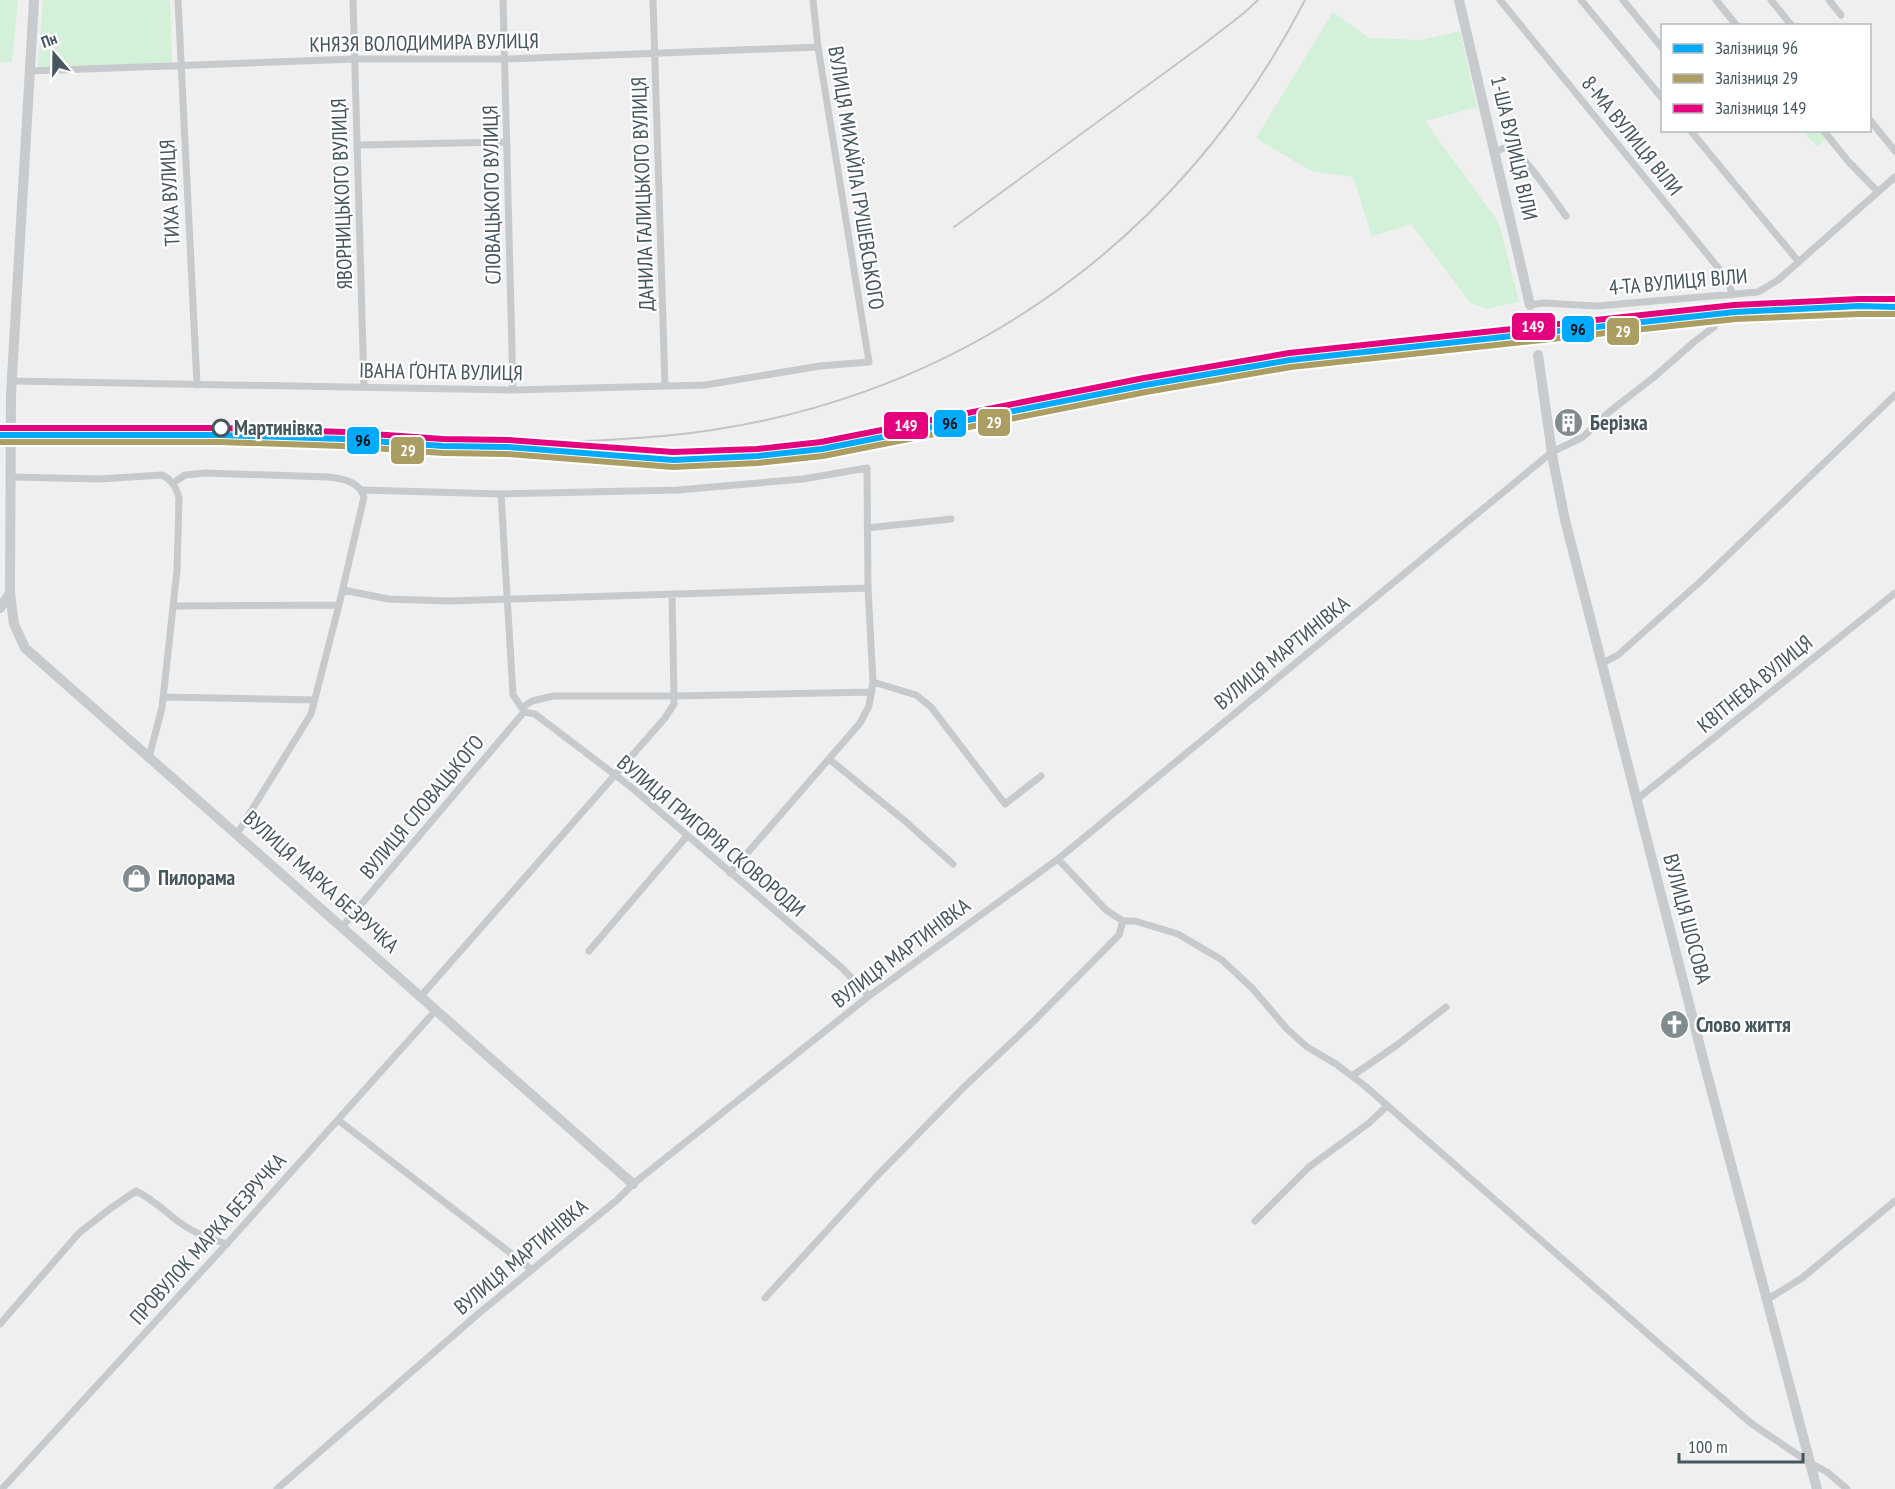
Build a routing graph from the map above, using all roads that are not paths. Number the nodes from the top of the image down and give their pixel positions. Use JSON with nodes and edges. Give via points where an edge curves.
{"nodes":[{"id":1,"x":34,"y":0,"type":"edge"},
{"id":2,"x":178,"y":0,"type":"edge"},
{"id":3,"x":353,"y":0,"type":"edge"},
{"id":4,"x":503,"y":0,"type":"edge"},
{"id":5,"x":653,"y":0,"type":"edge"},
{"id":6,"x":813,"y":0,"type":"edge"},
{"id":7,"x":1459,"y":0,"type":"edge"},
{"id":8,"x":1500,"y":0,"type":"edge"},
{"id":9,"x":1581,"y":0,"type":"edge"},
{"id":10,"x":1623,"y":0,"type":"edge"},
{"id":11,"x":1716,"y":0,"type":"edge"},
{"id":12,"x":1771,"y":0,"type":"edge"},
{"id":13,"x":1829,"y":0,"type":"edge"},
{"id":14,"x":1842,"y":15,"type":"dead end"},
{"id":15,"x":1735,"y":24,"type":"edge"},
{"id":16,"x":1790,"y":24,"type":"edge"},
{"id":17,"x":818,"y":47,"type":"junction"},
{"id":18,"x":1661,"y":47,"type":"edge"},
{"id":19,"x":655,"y":54,"type":"junction"},
{"id":20,"x":355,"y":59,"type":"junction"},
{"id":21,"x":506,"y":59,"type":"junction"},
{"id":22,"x":180,"y":66,"type":"junction"},
{"id":23,"x":31,"y":72,"type":"junction"},
{"id":24,"x":1661,"y":97,"type":"edge"},
{"id":25,"x":1871,"y":122,"type":"edge"},
{"id":26,"x":1692,"y":132,"type":"edge"},
{"id":27,"x":1825,"y":132,"type":"edge"},
{"id":28,"x":507,"y":142,"type":"junction"},
{"id":29,"x":358,"y":145,"type":"junction"},
{"id":30,"x":1895,"y":151,"type":"edge"},
{"id":31,"x":1495,"y":152,"type":"junction"},
{"id":32,"x":1895,"y":177,"type":"edge"},
{"id":33,"x":1877,"y":191,"type":"junction"},
{"id":34,"x":1566,"y":216,"type":"dead end"},
{"id":35,"x":1798,"y":261,"type":"junction"},
{"id":36,"x":1732,"y":295,"type":"junction"},
{"id":37,"x":1530,"y":305,"type":"joint"},
{"id":38,"x":1714,"y":327,"type":"dead end"},
{"id":39,"x":1538,"y":355,"type":"dead end"},
{"id":40,"x":869,"y":362,"type":"joint"},
{"id":41,"x":12,"y":381,"type":"junction"},
{"id":42,"x":197,"y":385,"type":"junction"},
{"id":43,"x":665,"y":386,"type":"junction"},
{"id":44,"x":364,"y":387,"type":"junction"},
{"id":45,"x":513,"y":390,"type":"junction"},
{"id":46,"x":1895,"y":395,"type":"edge"},
{"id":47,"x":1552,"y":453,"type":"junction"},
{"id":48,"x":10,"y":477,"type":"junction"},
{"id":49,"x":173,"y":483,"type":"junction"},
{"id":50,"x":362,"y":490,"type":"junction"},
{"id":51,"x":501,"y":494,"type":"junction"},
{"id":52,"x":951,"y":519,"type":"dead end"},
{"id":53,"x":867,"y":528,"type":"junction"},
{"id":54,"x":867,"y":588,"type":"junction"},
{"id":55,"x":343,"y":590,"type":"junction"},
{"id":56,"x":10,"y":593,"type":"junction"},
{"id":57,"x":1895,"y":593,"type":"edge"},
{"id":58,"x":672,"y":594,"type":"junction"},
{"id":59,"x":507,"y":600,"type":"junction"},
{"id":60,"x":339,"y":605,"type":"junction"},
{"id":61,"x":173,"y":606,"type":"junction"},
{"id":62,"x":0,"y":608,"type":"edge"},
{"id":63,"x":1601,"y":664,"type":"junction"},
{"id":64,"x":873,"y":682,"type":"junction"},
{"id":65,"x":872,"y":692,"type":"junction"},
{"id":66,"x":674,"y":696,"type":"junction"},
{"id":67,"x":163,"y":697,"type":"junction"},
{"id":68,"x":315,"y":700,"type":"junction"},
{"id":69,"x":523,"y":710,"type":"junction"},
{"id":70,"x":149,"y":757,"type":"junction"},
{"id":71,"x":829,"y":759,"type":"junction"},
{"id":72,"x":614,"y":774,"type":"junction"},
{"id":73,"x":1041,"y":776,"type":"dead end"},
{"id":74,"x":1636,"y":801,"type":"junction"},
{"id":75,"x":237,"y":834,"type":"junction"},
{"id":76,"x":687,"y":836,"type":"junction"},
{"id":77,"x":1058,"y":859,"type":"junction"},
{"id":78,"x":953,"y":864,"type":"dead end"},
{"id":79,"x":730,"y":873,"type":"junction"},
{"id":80,"x":1123,"y":921,"type":"junction"},
{"id":81,"x":342,"y":927,"type":"junction"},
{"id":82,"x":589,"y":951,"type":"dead end"},
{"id":83,"x":421,"y":996,"type":"junction"},
{"id":84,"x":869,"y":996,"type":"junction"},
{"id":85,"x":1446,"y":1007,"type":"dead end"},
{"id":86,"x":436,"y":1010,"type":"junction"},
{"id":87,"x":1352,"y":1076,"type":"junction"},
{"id":88,"x":1388,"y":1106,"type":"junction"},
{"id":89,"x":338,"y":1120,"type":"junction"},
{"id":90,"x":633,"y":1184,"type":"junction"},
{"id":91,"x":1895,"y":1201,"type":"edge"},
{"id":92,"x":1255,"y":1221,"type":"dead end"},
{"id":93,"x":226,"y":1244,"type":"junction"},
{"id":94,"x":531,"y":1269,"type":"junction"},
{"id":95,"x":765,"y":1298,"type":"dead end"},
{"id":96,"x":1768,"y":1299,"type":"junction"},
{"id":97,"x":0,"y":1324,"type":"edge"},
{"id":98,"x":1810,"y":1463,"type":"junction"},
{"id":99,"x":2,"y":1489,"type":"edge"},
{"id":100,"x":277,"y":1489,"type":"edge"},
{"id":101,"x":1817,"y":1489,"type":"edge"},
{"id":102,"x":1847,"y":1489,"type":"edge"}],
"edges":[{"from":1,"to":23,"type":"main road","name":"ВУЛИЦЯ МАРКА БЕЗРУЧКА"},
{"from":2,"to":22,"type":"street","name":"ТИХА ВУЛИЦЯ"},
{"from":3,"to":20,"type":"street","name":"ЯВОРНИЦЬКОГО ВУЛИЦЯ"},
{"from":4,"to":21,"type":"street","name":"СЛОВАЦЬКОГО ВУЛИЦЯ"},
{"from":5,"to":19,"type":"street","name":"ДАНИЛА ГАЛИЦЬКОГО ВУЛИЦЯ"},
{"from":6,"to":17,"type":"street","name":"ВУЛИЦЯ МИХАЙЛА ГРУШЕВСЬКОГО"},
{"from":7,"to":31,"type":"main road","name":"1-ША ВУЛИЦЯ ВІЛИ"},
{"from":8,"to":36,"type":"street","name":"8-МА ВУЛИЦЯ ВІЛИ","via":[[1729,281]]},
{"from":9,"to":24,"type":"street"},
{"from":10,"to":18,"type":"street"},
{"from":11,"to":15,"type":"street"},
{"from":12,"to":16,"type":"street"},
{"from":13,"to":14,"type":"street"},
{"from":17,"to":19,"type":"street","name":"КНЯЗЯ ВОЛОДИМИРА ВУЛИЦЯ"},
{"from":17,"to":40,"type":"street","name":"ВУЛИЦЯ МИХАЙЛА ГРУШЕВСЬКОГО"},
{"from":19,"to":21,"type":"street","name":"КНЯЗЯ ВОЛОДИМИРА ВУЛИЦЯ"},
{"from":19,"to":43,"type":"street","name":"ДАНИЛА ГАЛИЦЬКОГО ВУЛИЦЯ"},
{"from":20,"to":21,"type":"street","name":"КНЯЗЯ ВОЛОДИМИРА ВУЛИЦЯ"},
{"from":20,"to":22,"type":"street","name":"КНЯЗЯ ВОЛОДИМИРА ВУЛИЦЯ"},
{"from":20,"to":29,"type":"street","name":"ЯВОРНИЦЬКОГО ВУЛИЦЯ"},
{"from":21,"to":28,"type":"street","name":"СЛОВАЦЬКОГО ВУЛИЦЯ"},
{"from":22,"to":23,"type":"street","name":"КНЯЗЯ ВОЛОДИМИРА ВУЛИЦЯ"},
{"from":22,"to":42,"type":"street","name":"ТИХА ВУЛИЦЯ"},
{"from":23,"to":41,"type":"main road","name":"ВУЛИЦЯ МАРКА БЕЗРУЧКА"},
{"from":25,"to":30,"type":"street"},
{"from":26,"to":35,"type":"street"},
{"from":27,"to":33,"type":"street"},
{"from":28,"to":29,"type":"street"},
{"from":28,"to":45,"type":"street","name":"СЛОВАЦЬКОГО ВУЛИЦЯ"},
{"from":29,"to":44,"type":"street","name":"ЯВОРНИЦЬКОГО ВУЛИЦЯ"},
{"from":31,"to":34,"type":"street","via":[[1509,148],[1520,155]]},
{"from":31,"to":37,"type":"main road","name":"1-ША ВУЛИЦЯ ВІЛИ"},
{"from":32,"to":33,"type":"street","name":"4-ТА ВУЛИЦЯ ВІЛИ"},
{"from":33,"to":35,"type":"street","name":"4-ТА ВУЛИЦЯ ВІЛИ"},
{"from":35,"to":36,"type":"street","name":"4-ТА ВУЛИЦЯ ВІЛИ","via":[[1766,289]]},
{"from":36,"to":37,"type":"street","name":"4-ТА ВУЛИЦЯ ВІЛИ","via":[[1597,306]]},
{"from":38,"to":47,"type":"street","name":"ВУЛИЦЯ МАРТИНІВКА","via":[[1582,436]]},
{"from":39,"to":47,"type":"main road","name":"ВУЛИЦЯ ШОСОВА"},
{"from":40,"to":43,"type":"street","name":"ІВАНА ҐОНТА ВУЛИЦЯ","via":[[705,385]]},
{"from":41,"to":42,"type":"street","name":"ІВАНА ҐОНТА ВУЛИЦЯ"},
{"from":41,"to":48,"type":"main road","name":"ВУЛИЦЯ МАРКА БЕЗРУЧКА"},
{"from":42,"to":44,"type":"street","name":"ІВАНА ҐОНТА ВУЛИЦЯ"},
{"from":43,"to":45,"type":"street","name":"ІВАНА ҐОНТА ВУЛИЦЯ"},
{"from":44,"to":45,"type":"street","name":"ІВАНА ҐОНТА ВУЛИЦЯ"},
{"from":46,"to":63,"type":"street","via":[[1701,581],[1618,655]]},
{"from":47,"to":63,"type":"main road","name":"ВУЛИЦЯ ШОСОВА","via":[[1564,520]]},
{"from":47,"to":77,"type":"street","name":"ВУЛИЦЯ МАРТИНІВКА"},
{"from":48,"to":49,"type":"street","via":[[99,479],[162,475]]},
{"from":48,"to":56,"type":"main road","name":"ВУЛИЦЯ МАРКА БЕЗРУЧКА"},
{"from":49,"to":50,"type":"street","via":[[185,475],[206,473],[302,475],[344,479]]},
{"from":49,"to":61,"type":"street","via":[[179,498]]},
{"from":50,"to":51,"type":"street"},
{"from":50,"to":55,"type":"street","via":[[364,503]]},
{"from":51,"to":53,"type":"street","via":[[678,490],[803,479],[867,468]]},
{"from":51,"to":59,"type":"street"},
{"from":52,"to":53,"type":"street"},
{"from":53,"to":54,"type":"street"},
{"from":54,"to":58,"type":"street"},
{"from":54,"to":64,"type":"street"},
{"from":55,"to":59,"type":"street","via":[[388,599]]},
{"from":55,"to":60,"type":"street"},
{"from":56,"to":62,"type":"main road"},
{"from":56,"to":70,"type":"main road","name":"ВУЛИЦЯ МАРКА БЕЗРУЧКА","via":[[14,624],[25,648]]},
{"from":57,"to":74,"type":"street","name":"КВІТНЕВА ВУЛИЦЯ"},
{"from":58,"to":59,"type":"street"},
{"from":58,"to":66,"type":"street"},
{"from":59,"to":69,"type":"street","via":[[513,695]]},
{"from":60,"to":61,"type":"street"},
{"from":60,"to":68,"type":"street"},
{"from":61,"to":67,"type":"street"},
{"from":63,"to":74,"type":"main road","name":"ВУЛИЦЯ ШОСОВА"},
{"from":64,"to":65,"type":"street"},
{"from":64,"to":73,"type":"street","via":[[916,695],[931,707],[1005,804]]},
{"from":65,"to":66,"type":"street"},
{"from":65,"to":71,"type":"street","via":[[860,723]]},
{"from":66,"to":69,"type":"street","via":[[554,696],[532,701]]},
{"from":66,"to":72,"type":"street","via":[[674,704],[665,718]]},
{"from":67,"to":68,"type":"street"},
{"from":67,"to":70,"type":"street"},
{"from":68,"to":75,"type":"street","via":[[311,714]]},
{"from":69,"to":72,"type":"street","name":"ВУЛИЦЯ ГРИГОРІЯ СКОВОРОДИ","via":[[536,714]]},
{"from":69,"to":81,"type":"street","name":"ВУЛИЦЯ СЛОВАЦЬКОГО"},
{"from":70,"to":75,"type":"main road","name":"ВУЛИЦЯ МАРКА БЕЗРУЧКА"},
{"from":71,"to":78,"type":"street"},
{"from":71,"to":79,"type":"street"},
{"from":72,"to":76,"type":"street","name":"ВУЛИЦЯ ГРИГОРІЯ СКОВОРОДИ"},
{"from":72,"to":83,"type":"street"},
{"from":74,"to":96,"type":"main road","name":"ВУЛИЦЯ ШОСОВА"},
{"from":75,"to":81,"type":"main road","name":"ВУЛИЦЯ МАРКА БЕЗРУЧКА"},
{"from":76,"to":79,"type":"street","name":"ВУЛИЦЯ ГРИГОРІЯ СКОВОРОДИ"},
{"from":76,"to":82,"type":"street"},
{"from":77,"to":80,"type":"street","via":[[1106,910]]},
{"from":77,"to":84,"type":"street","name":"ВУЛИЦЯ МАРТИНІВКА"},
{"from":79,"to":84,"type":"street","name":"ВУЛИЦЯ ГРИГОРІЯ СКОВОРОДИ","via":[[842,968]]},
{"from":80,"to":87,"type":"street","via":[[1178,934],[1222,960],[1307,1047]]},
{"from":80,"to":95,"type":"street","via":[[1119,935],[891,1161]]},
{"from":81,"to":83,"type":"main road","name":"ВУЛИЦЯ МАРКА БЕЗРУЧКА"},
{"from":83,"to":86,"type":"main road","name":"ВУЛИЦЯ МАРКА БЕЗРУЧКА"},
{"from":84,"to":90,"type":"street","name":"ВУЛИЦЯ МАРТИНІВКА"},
{"from":85,"to":87,"type":"street"},
{"from":86,"to":89,"type":"street","name":"ПРОВУЛОК МАРКА БЕЗРУЧКА"},
{"from":86,"to":90,"type":"main road","name":"ВУЛИЦЯ МАРКА БЕЗРУЧКА"},
{"from":87,"to":88,"type":"street"},
{"from":88,"to":92,"type":"street","via":[[1309,1167]]},
{"from":88,"to":98,"type":"street","via":[[1752,1424]]},
{"from":89,"to":93,"type":"street","name":"ПРОВУЛОК МАРКА БЕЗРУЧКА"},
{"from":89,"to":94,"type":"street"},
{"from":90,"to":94,"type":"street","name":"ВУЛИЦЯ МАРТИНІВКА"},
{"from":91,"to":96,"type":"street","via":[[1802,1278]]},
{"from":93,"to":97,"type":"street","via":[[202,1236],[136,1191],[79,1233]]},
{"from":93,"to":99,"type":"street","name":"ПРОВУЛОК МАРКА БЕЗРУЧКА"},
{"from":94,"to":100,"type":"street","name":"ВУЛИЦЯ МАРТИНІВКА"},
{"from":96,"to":98,"type":"main road","name":"ВУЛИЦЯ ШОСОВА"},
{"from":98,"to":101,"type":"main road","name":"ВУЛИЦЯ ШОСОВА"},
{"from":98,"to":102,"type":"street"}]}
